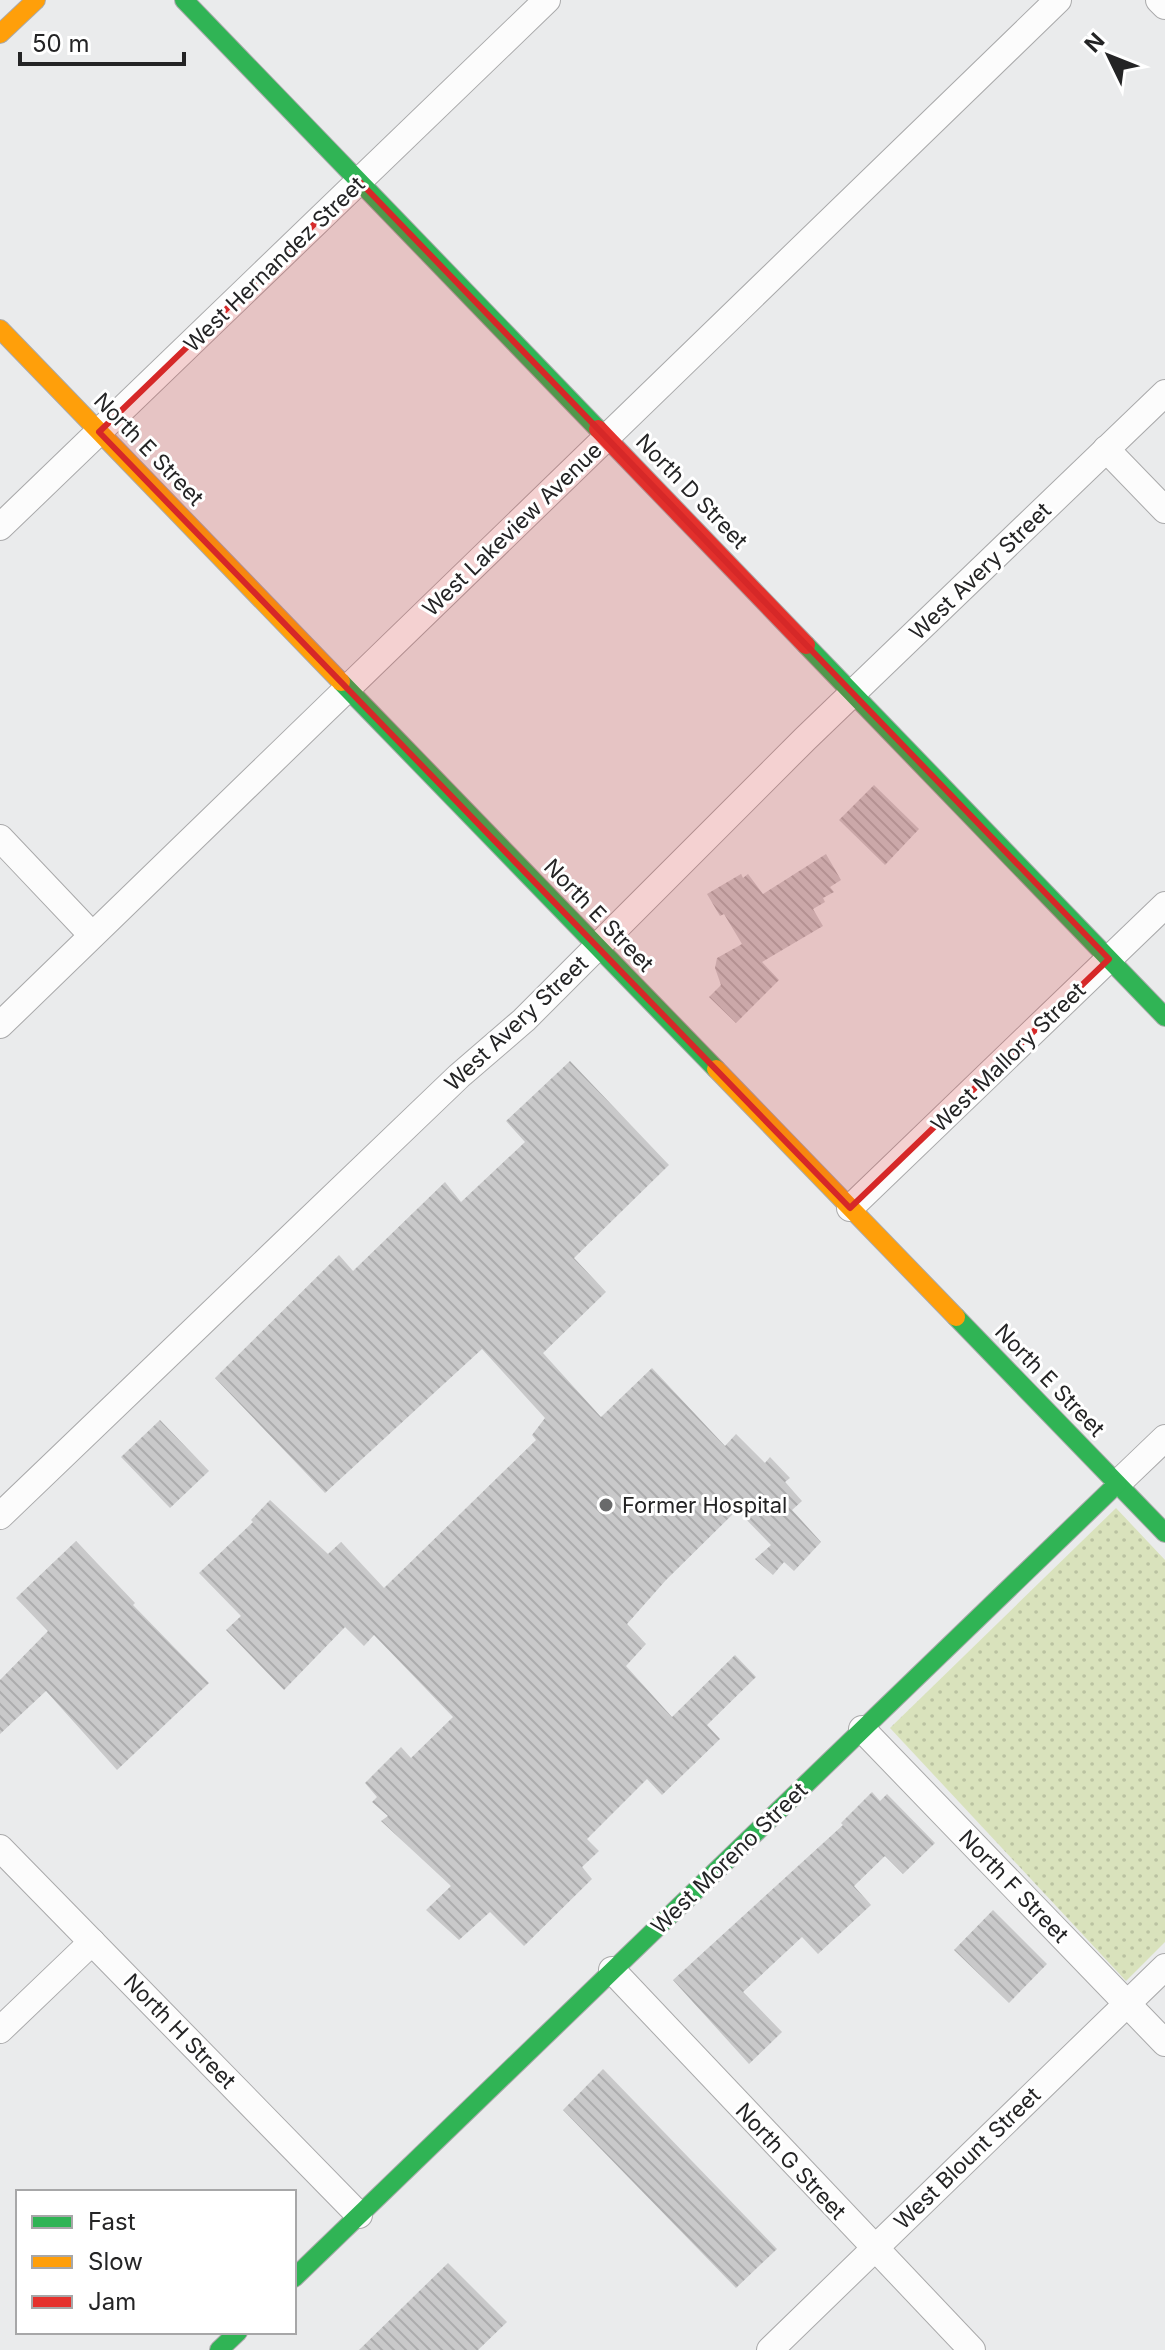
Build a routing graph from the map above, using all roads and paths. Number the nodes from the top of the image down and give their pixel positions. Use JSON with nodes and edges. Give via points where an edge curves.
{"nodes":[{"id":1,"x":36,"y":0,"type":"edge"},
{"id":2,"x":184,"y":0,"type":"edge"},
{"id":3,"x":547,"y":0,"type":"edge"},
{"id":4,"x":1058,"y":0,"type":"edge"},
{"id":5,"x":1159,"y":0,"type":"edge"},
{"id":6,"x":1165,"y":6,"type":"edge"},
{"id":7,"x":0,"y":34,"type":"edge"},
{"id":8,"x":359,"y":181,"type":"junction"},
{"id":9,"x":0,"y":329,"type":"edge"},
{"id":10,"x":1165,"y":393,"type":"edge"},
{"id":11,"x":99,"y":432,"type":"junction"},
{"id":12,"x":607,"y":437,"type":"junction"},
{"id":13,"x":1106,"y":449,"type":"junction"},
{"id":14,"x":1165,"y":510,"type":"edge"},
{"id":15,"x":0,"y":527,"type":"edge"},
{"id":16,"x":347,"y":688,"type":"junction"},
{"id":17,"x":853,"y":693,"type":"junction"},
{"id":18,"x":0,"y":838,"type":"edge"},
{"id":19,"x":1165,"y":905,"type":"edge"},
{"id":20,"x":92,"y":935,"type":"junction"},
{"id":21,"x":597,"y":947,"type":"junction"},
{"id":22,"x":1109,"y":959,"type":"junction"},
{"id":23,"x":1165,"y":1017,"type":"edge"},
{"id":24,"x":0,"y":1025,"type":"edge"},
{"id":25,"x":850,"y":1208,"type":"junction"},
{"id":26,"x":1165,"y":1438,"type":"edge"},
{"id":27,"x":1117,"y":1484,"type":"junction"},
{"id":28,"x":0,"y":1516,"type":"edge"},
{"id":29,"x":1165,"y":1533,"type":"edge"},
{"id":30,"x":862,"y":1729,"type":"junction"},
{"id":31,"x":0,"y":1848,"type":"edge"},
{"id":32,"x":92,"y":1942,"type":"junction"},
{"id":33,"x":1165,"y":1967,"type":"edge"},
{"id":34,"x":612,"y":1970,"type":"junction"},
{"id":35,"x":1127,"y":2004,"type":"junction"},
{"id":36,"x":0,"y":2030,"type":"edge"},
{"id":37,"x":1165,"y":2043,"type":"edge"},
{"id":38,"x":359,"y":2215,"type":"junction"},
{"id":39,"x":874,"y":2249,"type":"junction"},
{"id":40,"x":296,"y":2276,"type":"edge"},
{"id":41,"x":236,"y":2334,"type":"edge"},
{"id":42,"x":219,"y":2350,"type":"edge"},
{"id":43,"x":770,"y":2350,"type":"edge"},
{"id":44,"x":972,"y":2350,"type":"edge"}],
"edges":[{"from":1,"to":7,"type":"street"},
{"from":2,"to":8,"type":"street","name":"North D Street"},
{"from":3,"to":8,"type":"street","name":"West Hernandez Street"},
{"from":4,"to":12,"type":"street","name":"West Lakeview Avenue"},
{"from":5,"to":6,"type":"street"},
{"from":8,"to":11,"type":"street","name":"West Hernandez Street"},
{"from":8,"to":12,"type":"street","name":"North D Street"},
{"from":9,"to":11,"type":"street","name":"North E Street"},
{"from":10,"to":13,"type":"street","name":"West Avery Street"},
{"from":11,"to":15,"type":"street","name":"West Hernandez Street"},
{"from":11,"to":16,"type":"street","name":"North E Street"},
{"from":12,"to":16,"type":"street","name":"West Lakeview Avenue"},
{"from":12,"to":17,"type":"street","name":"North D Street"},
{"from":13,"to":14,"type":"street"},
{"from":13,"to":17,"type":"street","name":"West Avery Street"},
{"from":16,"to":20,"type":"street","name":"West Lakeview Avenue"},
{"from":16,"to":21,"type":"street","name":"North E Street"},
{"from":17,"to":21,"type":"street","name":"West Avery Street"},
{"from":17,"to":22,"type":"street","name":"North D Street"},
{"from":18,"to":20,"type":"street"},
{"from":19,"to":22,"type":"street","name":"West Mallory Street"},
{"from":20,"to":24,"type":"street","name":"West Lakeview Avenue"},
{"from":21,"to":25,"type":"street","name":"North E Street"},
{"from":21,"to":28,"type":"street","name":"West Avery Street"},
{"from":22,"to":23,"type":"street","name":"North D Street"},
{"from":22,"to":25,"type":"street","name":"West Mallory Street"},
{"from":25,"to":27,"type":"street","name":"North E Street"},
{"from":26,"to":27,"type":"street","name":"West Moreno Street"},
{"from":27,"to":29,"type":"street","name":"North E Street"},
{"from":27,"to":30,"type":"street","name":"West Moreno Street"},
{"from":30,"to":34,"type":"street","name":"West Moreno Street"},
{"from":30,"to":35,"type":"street","name":"North F Street"},
{"from":31,"to":32,"type":"street","name":"North H Street"},
{"from":32,"to":36,"type":"street"},
{"from":32,"to":38,"type":"street","name":"North H Street"},
{"from":33,"to":35,"type":"street","name":"West Blount Street"},
{"from":34,"to":38,"type":"street","name":"West Moreno Street"},
{"from":34,"to":39,"type":"street","name":"North G Street"},
{"from":35,"to":37,"type":"street","name":"North F Street"},
{"from":35,"to":39,"type":"street","name":"West Blount Street"},
{"from":38,"to":40,"type":"street","name":"West Moreno Street"},
{"from":39,"to":43,"type":"street","name":"West Blount Street"},
{"from":39,"to":44,"type":"street","name":"North G Street"},
{"from":41,"to":42,"type":"street"}]}
